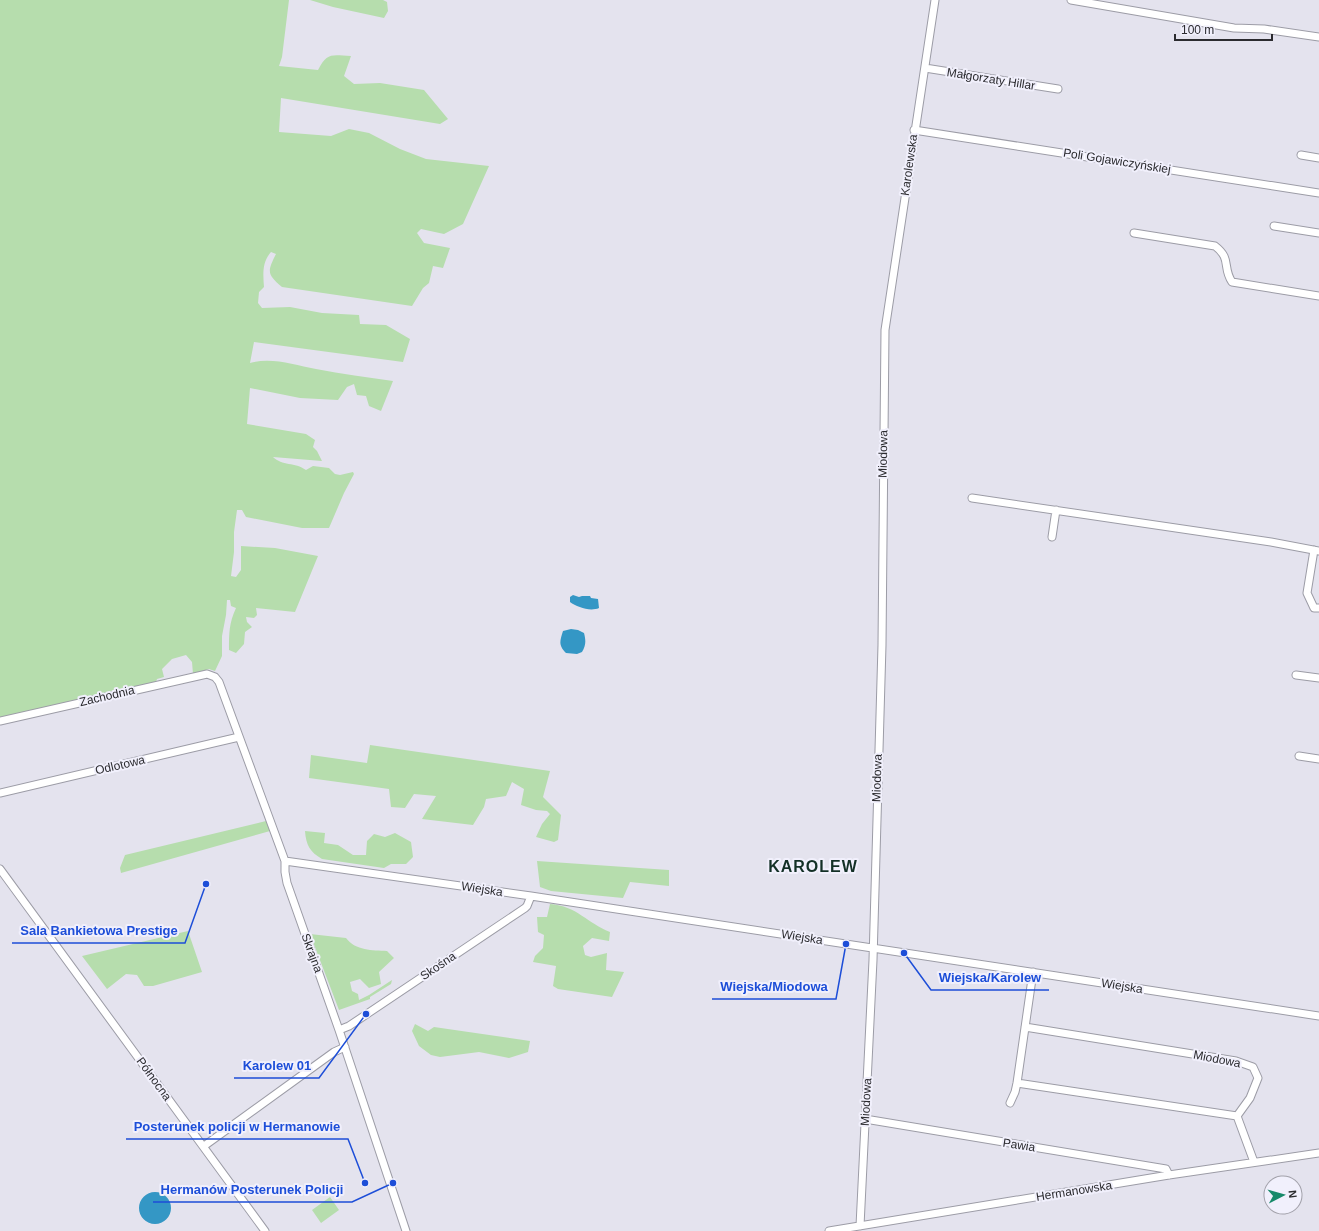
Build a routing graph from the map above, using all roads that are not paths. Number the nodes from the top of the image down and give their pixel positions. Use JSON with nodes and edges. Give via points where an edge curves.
{"nodes":[{"id":1,"x":935,"y":0,"type":"edge"},
{"id":2,"x":1071,"y":0,"type":"edge"},
{"id":3,"x":1319,"y":37,"type":"edge"},
{"id":4,"x":924,"y":68,"type":"junction"},
{"id":5,"x":1058,"y":89,"type":"dead end"},
{"id":6,"x":914,"y":130,"type":"junction"},
{"id":7,"x":1302,"y":155,"type":"dead end"},
{"id":8,"x":1319,"y":158,"type":"edge"},
{"id":9,"x":1319,"y":193,"type":"edge"},
{"id":10,"x":1274,"y":226,"type":"dead end"},
{"id":11,"x":1134,"y":233,"type":"dead end"},
{"id":12,"x":1319,"y":233,"type":"edge"},
{"id":13,"x":1319,"y":296,"type":"edge"},
{"id":14,"x":885,"y":330,"type":"joint"},
{"id":15,"x":972,"y":498,"type":"dead end"},
{"id":16,"x":1056,"y":510,"type":"junction"},
{"id":17,"x":1052,"y":537,"type":"dead end"},
{"id":18,"x":1317,"y":550,"type":"edge"},
{"id":19,"x":1319,"y":608,"type":"edge"},
{"id":20,"x":1296,"y":675,"type":"dead end"},
{"id":21,"x":215,"y":677,"type":"joint"},
{"id":22,"x":1319,"y":678,"type":"edge"},
{"id":23,"x":0,"y":721,"type":"edge"},
{"id":24,"x":239,"y":737,"type":"junction"},
{"id":25,"x":1299,"y":756,"type":"dead end"},
{"id":26,"x":1319,"y":759,"type":"edge"},
{"id":27,"x":0,"y":793,"type":"edge"},
{"id":28,"x":285,"y":860,"type":"junction"},
{"id":29,"x":0,"y":869,"type":"edge"},
{"id":30,"x":531,"y":896,"type":"junction"},
{"id":31,"x":873,"y":948,"type":"junction"},
{"id":32,"x":1033,"y":972,"type":"junction"},
{"id":33,"x":1319,"y":1016,"type":"edge"},
{"id":34,"x":1025,"y":1027,"type":"junction"},
{"id":35,"x":339,"y":1030,"type":"junction"},
{"id":36,"x":345,"y":1047,"type":"junction"},
{"id":37,"x":1017,"y":1083,"type":"junction"},
{"id":38,"x":1010,"y":1103,"type":"dead end"},
{"id":39,"x":1237,"y":1116,"type":"junction"},
{"id":40,"x":865,"y":1119,"type":"junction"},
{"id":41,"x":204,"y":1146,"type":"junction"},
{"id":42,"x":1319,"y":1153,"type":"edge"},
{"id":43,"x":1254,"y":1162,"type":"junction"},
{"id":44,"x":1169,"y":1175,"type":"junction"},
{"id":45,"x":860,"y":1226,"type":"junction"},
{"id":46,"x":266,"y":1231,"type":"edge"},
{"id":47,"x":406,"y":1231,"type":"edge"},
{"id":48,"x":829,"y":1231,"type":"edge"}],
"edges":[{"from":1,"to":4,"type":"street","name":"Karolewska"},
{"from":2,"to":3,"type":"street","via":[[1234,28],[1264,29]]},
{"from":4,"to":5,"type":"street","name":"Małgorzaty Hillar"},
{"from":4,"to":6,"type":"street","name":"Karolewska"},
{"from":6,"to":9,"type":"street","name":"Poli Gojawiczyńskiej"},
{"from":6,"to":14,"type":"street","name":"Karolewska"},
{"from":7,"to":8,"type":"street"},
{"from":10,"to":12,"type":"street"},
{"from":11,"to":13,"type":"street","via":[[1215,246],[1226,258],[1228,275],[1232,282]]},
{"from":14,"to":31,"type":"street","name":"Miodowa","via":[[882,645]]},
{"from":15,"to":16,"type":"street"},
{"from":16,"to":17,"type":"street"},
{"from":16,"to":18,"type":"street"},
{"from":18,"to":19,"type":"street","via":[[1307,593],[1314,608]]},
{"from":20,"to":22,"type":"street"},
{"from":21,"to":23,"type":"street","name":"Zachodnia","via":[[206,674]]},
{"from":21,"to":24,"type":"street","name":"Skrajna","via":[[222,689]]},
{"from":24,"to":27,"type":"street","name":"Odlotowa"},
{"from":24,"to":28,"type":"street","name":"Skrajna"},
{"from":25,"to":26,"type":"street"},
{"from":28,"to":30,"type":"street","name":"Wiejska"},
{"from":28,"to":35,"type":"street","name":"Skrajna","via":[[287,883]]},
{"from":29,"to":41,"type":"street","name":"Północna"},
{"from":30,"to":31,"type":"street","name":"Wiejska"},
{"from":30,"to":35,"type":"street","name":"Skośna","via":[[528,906],[349,1026]]},
{"from":31,"to":32,"type":"street","name":"Wiejska"},
{"from":31,"to":40,"type":"street","name":"Miodowa"},
{"from":32,"to":33,"type":"street","name":"Wiejska"},
{"from":32,"to":34,"type":"street"},
{"from":34,"to":37,"type":"street"},
{"from":34,"to":39,"type":"street","name":"Miodowa","via":[[1253,1067],[1258,1078],[1250,1098]]},
{"from":35,"to":36,"type":"street","name":"Skrajna"},
{"from":36,"to":41,"type":"street","via":[[334,1052]]},
{"from":36,"to":47,"type":"street","name":"Skrajna"},
{"from":37,"to":38,"type":"street"},
{"from":37,"to":39,"type":"street"},
{"from":39,"to":43,"type":"street"},
{"from":40,"to":44,"type":"street","name":"Pawia","via":[[1166,1169]]},
{"from":40,"to":45,"type":"street","name":"Miodowa"},
{"from":41,"to":46,"type":"street","name":"Północna"},
{"from":42,"to":43,"type":"street","name":"Hermanowska"},
{"from":43,"to":44,"type":"street","name":"Hermanowska"},
{"from":44,"to":45,"type":"street","name":"Hermanowska"},
{"from":45,"to":48,"type":"street","name":"Hermanowska"}]}
